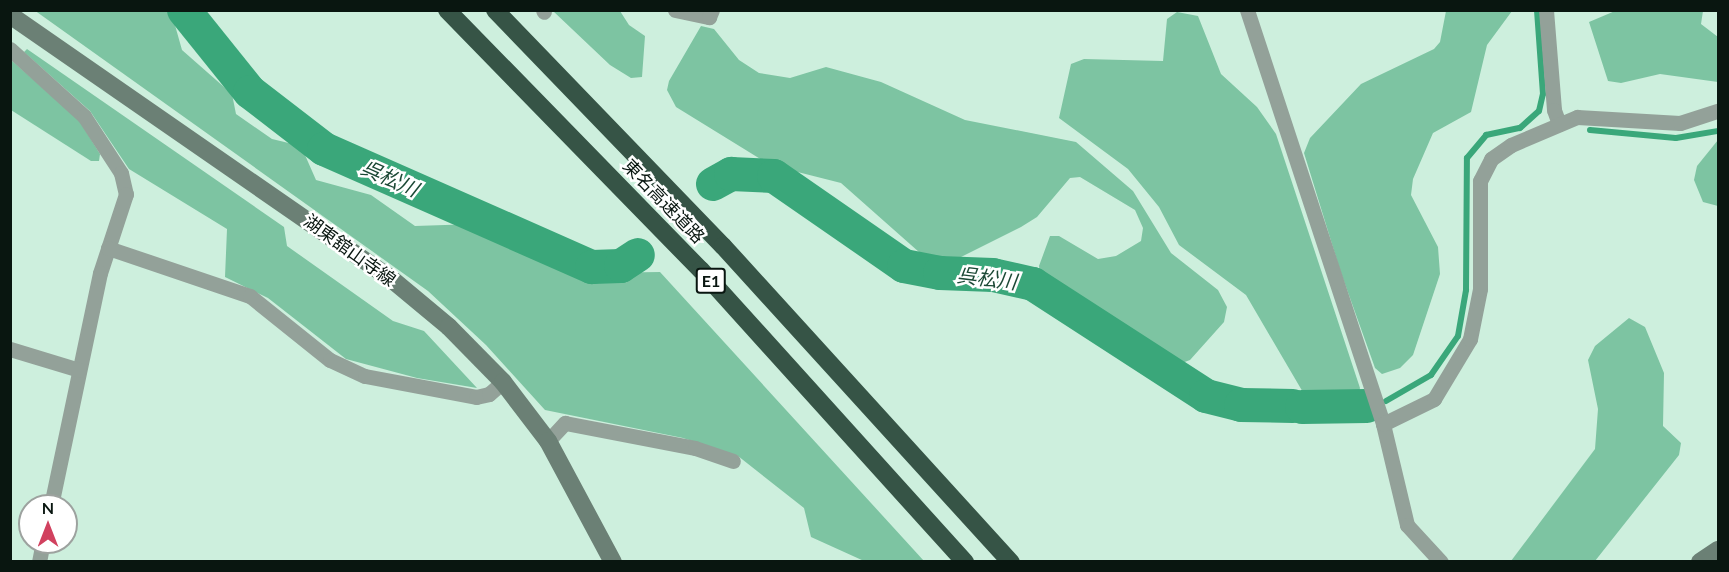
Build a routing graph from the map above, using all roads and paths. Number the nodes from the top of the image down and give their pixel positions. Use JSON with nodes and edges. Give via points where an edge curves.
{"nodes":[{"id":1,"x":447,"y":10,"type":"edge"},
{"id":2,"x":495,"y":10,"type":"edge"},
{"id":3,"x":675,"y":10,"type":"edge"},
{"id":4,"x":712,"y":10,"type":"edge"},
{"id":5,"x":1247,"y":10,"type":"edge"},
{"id":6,"x":1546,"y":10,"type":"edge"},
{"id":7,"x":10,"y":15,"type":"edge"},
{"id":8,"x":10,"y":49,"type":"edge"},
{"id":9,"x":1719,"y":111,"type":"edge"},
{"id":10,"x":1559,"y":124,"type":"junction"},
{"id":11,"x":108,"y":248,"type":"junction"},
{"id":12,"x":10,"y":349,"type":"edge"},
{"id":13,"x":79,"y":370,"type":"junction"},
{"id":14,"x":503,"y":382,"type":"junction"},
{"id":15,"x":1383,"y":424,"type":"junction"},
{"id":16,"x":548,"y":441,"type":"junction"},
{"id":17,"x":733,"y":461,"type":"dead end"},
{"id":18,"x":53,"y":494,"type":"edge"},
{"id":19,"x":1719,"y":550,"type":"edge"},
{"id":20,"x":613,"y":561,"type":"edge"},
{"id":21,"x":965,"y":561,"type":"edge"},
{"id":22,"x":1011,"y":561,"type":"edge"},
{"id":23,"x":1441,"y":561,"type":"edge"},
{"id":24,"x":1700,"y":561,"type":"edge"}],
"edges":[{"from":1,"to":21,"type":"highway","name":"東名高速道路","number":"E1","via":[[701,270]]},
{"from":2,"to":22,"type":"highway","name":"東名高速道路","number":"E1","via":[[723,246]]},
{"from":3,"to":4,"type":"street","via":[[709,17]]},
{"from":5,"to":15,"type":"street"},
{"from":6,"to":10,"type":"street","via":[[1554,110]]},
{"from":7,"to":14,"type":"main road","name":"湖東舘山寺線","via":[[389,278],[449,327]]},
{"from":8,"to":11,"type":"street","via":[[73,103],[121,173],[126,194]]},
{"from":9,"to":10,"type":"street","via":[[1680,123],[1587,116]]},
{"from":10,"to":15,"type":"street","via":[[1500,151],[1484,169],[1479,193],[1480,289],[1470,339],[1434,399]]},
{"from":11,"to":13,"type":"street"},
{"from":11,"to":14,"type":"street","via":[[250,296],[330,360],[365,376],[476,397],[489,394]]},
{"from":12,"to":13,"type":"street"},
{"from":13,"to":18,"type":"street"},
{"from":14,"to":16,"type":"main road","name":"湖東舘山寺線"},
{"from":15,"to":23,"type":"street","via":[[1407,525]]},
{"from":16,"to":17,"type":"street","via":[[565,423],[695,448]]},
{"from":16,"to":20,"type":"main road","name":"湖東舘山寺線"},
{"from":19,"to":24,"type":"main road"}]}
